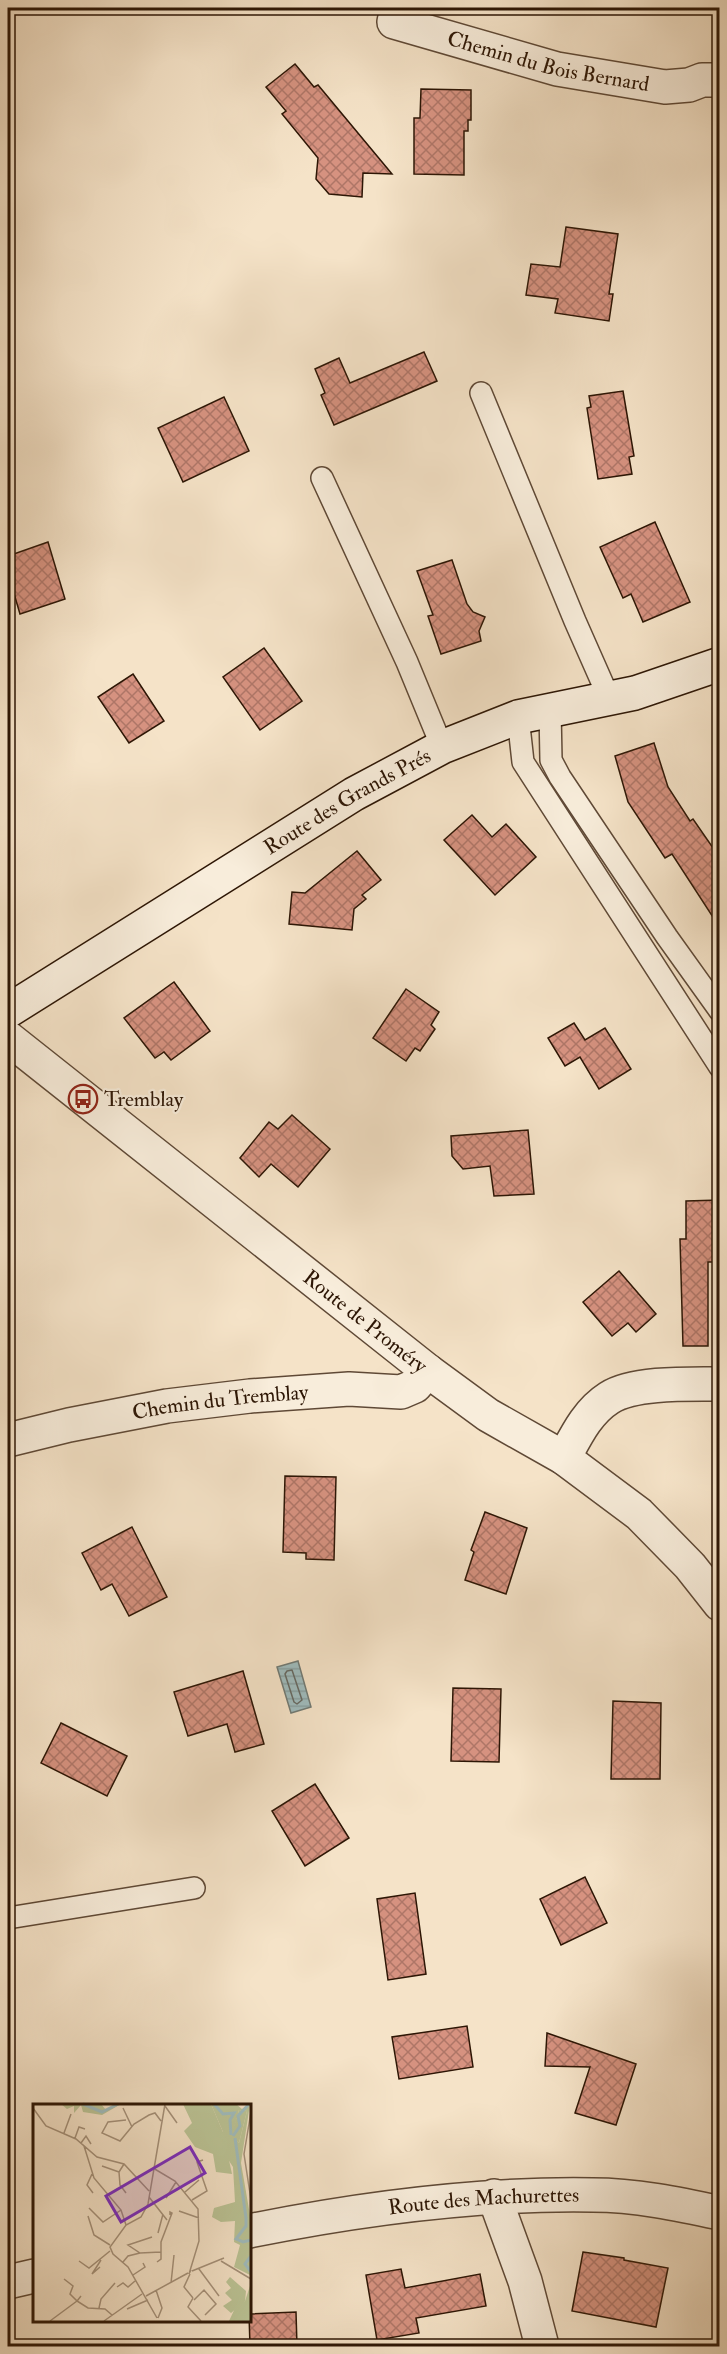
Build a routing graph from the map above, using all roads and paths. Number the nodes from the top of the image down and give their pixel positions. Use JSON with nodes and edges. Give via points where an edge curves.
{"nodes":[{"id":1,"x":397,"y":8,"type":"edge"},
{"id":2,"x":719,"y":78,"type":"edge"},
{"id":3,"x":481,"y":393,"type":"dead end"},
{"id":4,"x":322,"y":478,"type":"dead end"},
{"id":5,"x":720,"y":664,"type":"edge"},
{"id":6,"x":609,"y":698,"type":"junction"},
{"id":7,"x":550,"y":710,"type":"junction"},
{"id":8,"x":518,"y":717,"type":"junction"},
{"id":9,"x":442,"y":747,"type":"junction"},
{"id":10,"x":8,"y":1011,"type":"edge"},
{"id":11,"x":720,"y":1011,"type":"edge"},
{"id":12,"x":8,"y":1038,"type":"edge"},
{"id":13,"x":720,"y":1067,"type":"edge"},
{"id":14,"x":428,"y":1371,"type":"junction"},
{"id":15,"x":720,"y":1384,"type":"edge"},
{"id":16,"x":8,"y":1440,"type":"edge"},
{"id":17,"x":564,"y":1458,"type":"junction"},
{"id":18,"x":720,"y":1604,"type":"edge"},
{"id":19,"x":194,"y":1888,"type":"dead end"},
{"id":20,"x":8,"y":1918,"type":"edge"},
{"id":21,"x":494,"y":2196,"type":"junction"},
{"id":22,"x":720,"y":2213,"type":"edge"},
{"id":23,"x":250,"y":2231,"type":"edge"},
{"id":24,"x":33,"y":2276,"type":"edge"},
{"id":25,"x":8,"y":2282,"type":"edge"},
{"id":26,"x":542,"y":2346,"type":"edge"}],
"edges":[{"from":1,"to":2,"type":"street","name":"Chemin du Bois Bernard","via":[[394,22],[557,69],[666,87]]},
{"from":3,"to":6,"type":"lane"},
{"from":4,"to":9,"type":"lane"},
{"from":5,"to":6,"type":"street","name":"Route des Grands Prés","via":[[657,687]]},
{"from":6,"to":7,"type":"street","name":"Route des Grands Prés"},
{"from":7,"to":8,"type":"street","name":"Route des Grands Prés"},
{"from":7,"to":11,"type":"lane","via":[[551,760],[560,777]]},
{"from":8,"to":9,"type":"street","name":"Route des Grands Prés"},
{"from":8,"to":13,"type":"lane","via":[[523,762]]},
{"from":9,"to":10,"type":"street","name":"Route des Grands Prés","via":[[354,794]]},
{"from":12,"to":14,"type":"street","name":"Route de Proméry"},
{"from":14,"to":16,"type":"street","name":"Chemin du Tremblay","via":[[415,1386],[401,1392],[349,1389],[250,1396],[178,1405]]},
{"from":14,"to":17,"type":"street","name":"Route de Proméry","via":[[488,1415]]},
{"from":15,"to":17,"type":"street","via":[[659,1385],[610,1397],[583,1423]]},
{"from":17,"to":18,"type":"street","name":"Route de Proméry","via":[[639,1514],[690,1566]]},
{"from":19,"to":20,"type":"lane"},
{"from":21,"to":22,"type":"street","name":"Route des Machurettes","via":[[594,2195]]},
{"from":21,"to":23,"type":"street","name":"Route des Machurettes","via":[[411,2204]]},
{"from":21,"to":26,"type":"street","via":[[525,2282]]},
{"from":24,"to":25,"type":"street"}]}
